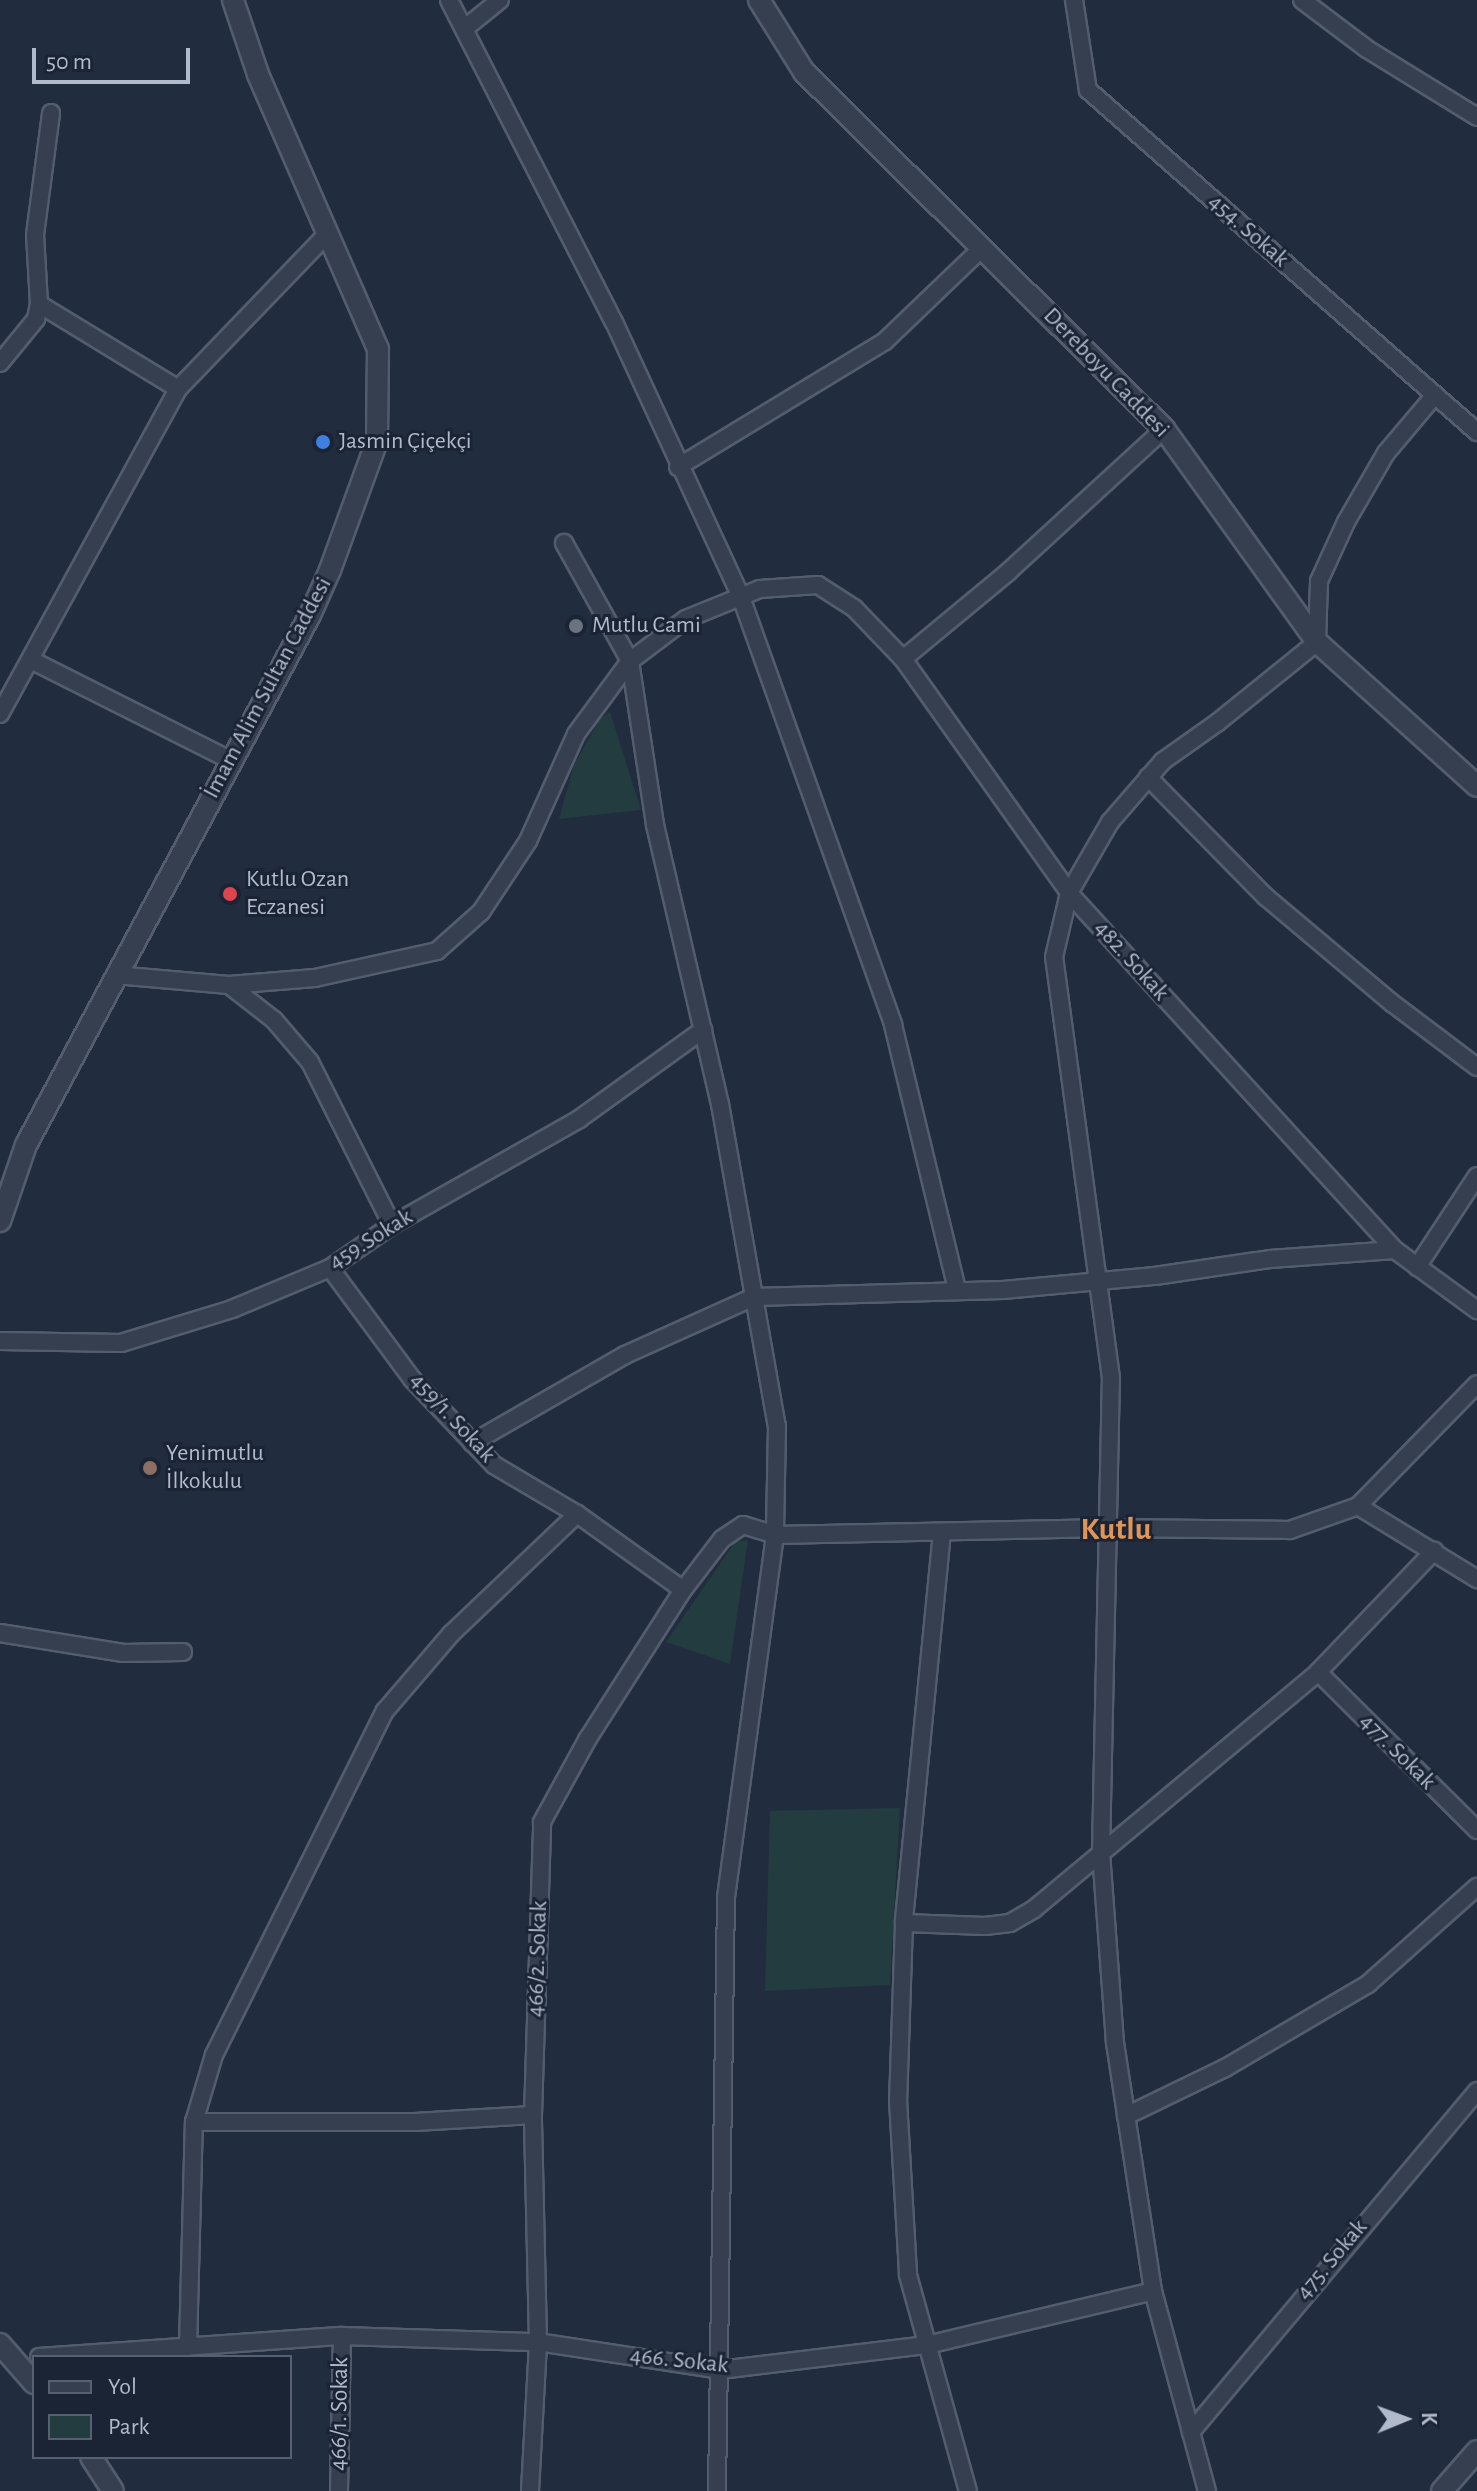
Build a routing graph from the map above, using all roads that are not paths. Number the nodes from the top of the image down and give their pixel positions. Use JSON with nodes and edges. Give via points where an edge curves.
{"nodes":[{"id":1,"x":233,"y":0,"type":"edge"},
{"id":2,"x":449,"y":0,"type":"edge"},
{"id":3,"x":500,"y":0,"type":"edge"},
{"id":4,"x":759,"y":0,"type":"edge"},
{"id":5,"x":1074,"y":0,"type":"edge"},
{"id":6,"x":1302,"y":0,"type":"edge"},
{"id":7,"x":464,"y":29,"type":"junction"},
{"id":8,"x":51,"y":113,"type":"dead end"},
{"id":9,"x":1477,"y":117,"type":"edge"},
{"id":10,"x":328,"y":233,"type":"junction"},
{"id":11,"x":982,"y":248,"type":"junction"},
{"id":12,"x":39,"y":304,"type":"junction"},
{"id":13,"x":0,"y":363,"type":"edge"},
{"id":14,"x":178,"y":389,"type":"junction"},
{"id":15,"x":1435,"y":395,"type":"junction"},
{"id":16,"x":1164,"y":429,"type":"junction"},
{"id":17,"x":1477,"y":432,"type":"edge"},
{"id":18,"x":678,"y":467,"type":"junction"},
{"id":19,"x":564,"y":543,"type":"dead end"},
{"id":20,"x":741,"y":597,"type":"junction"},
{"id":21,"x":1317,"y":642,"type":"junction"},
{"id":22,"x":903,"y":659,"type":"junction"},
{"id":23,"x":31,"y":660,"type":"junction"},
{"id":24,"x":630,"y":661,"type":"junction"},
{"id":25,"x":0,"y":714,"type":"edge"},
{"id":26,"x":230,"y":760,"type":"junction"},
{"id":27,"x":1148,"y":777,"type":"junction"},
{"id":28,"x":1477,"y":786,"type":"edge"},
{"id":29,"x":1069,"y":893,"type":"junction"},
{"id":30,"x":115,"y":975,"type":"junction"},
{"id":31,"x":229,"y":985,"type":"junction"},
{"id":32,"x":703,"y":1030,"type":"junction"},
{"id":33,"x":1477,"y":1067,"type":"edge"},
{"id":34,"x":1477,"y":1176,"type":"edge"},
{"id":35,"x":0,"y":1221,"type":"edge"},
{"id":36,"x":392,"y":1225,"type":"junction"},
{"id":37,"x":1395,"y":1250,"type":"junction"},
{"id":38,"x":1417,"y":1267,"type":"junction"},
{"id":39,"x":330,"y":1268,"type":"junction"},
{"id":40,"x":1098,"y":1281,"type":"junction"},
{"id":41,"x":957,"y":1290,"type":"junction"},
{"id":42,"x":754,"y":1297,"type":"junction"},
{"id":43,"x":1477,"y":1310,"type":"edge"},
{"id":44,"x":0,"y":1341,"type":"edge"},
{"id":45,"x":1477,"y":1384,"type":"edge"},
{"id":46,"x":472,"y":1443,"type":"junction"},
{"id":47,"x":1358,"y":1506,"type":"junction"},
{"id":48,"x":577,"y":1514,"type":"junction"},
{"id":49,"x":1108,"y":1528,"type":"junction"},
{"id":50,"x":942,"y":1532,"type":"junction"},
{"id":51,"x":775,"y":1535,"type":"junction"},
{"id":52,"x":1434,"y":1551,"type":"junction"},
{"id":53,"x":1477,"y":1579,"type":"edge"},
{"id":54,"x":683,"y":1590,"type":"junction"},
{"id":55,"x":0,"y":1633,"type":"edge"},
{"id":56,"x":183,"y":1652,"type":"dead end"},
{"id":57,"x":1318,"y":1672,"type":"junction"},
{"id":58,"x":1477,"y":1830,"type":"edge"},
{"id":59,"x":1101,"y":1852,"type":"junction"},
{"id":60,"x":1477,"y":1887,"type":"edge"},
{"id":61,"x":904,"y":1923,"type":"junction"},
{"id":62,"x":1477,"y":2091,"type":"edge"},
{"id":63,"x":533,"y":2115,"type":"junction"},
{"id":64,"x":1126,"y":2116,"type":"junction"},
{"id":65,"x":194,"y":2122,"type":"junction"},
{"id":66,"x":1153,"y":2291,"type":"junction"},
{"id":67,"x":342,"y":2336,"type":"junction"},
{"id":68,"x":538,"y":2342,"type":"junction"},
{"id":69,"x":927,"y":2345,"type":"junction"},
{"id":70,"x":188,"y":2347,"type":"junction"},
{"id":71,"x":22,"y":2354,"type":"edge"},
{"id":72,"x":720,"y":2370,"type":"junction"},
{"id":73,"x":32,"y":2378,"type":"edge"},
{"id":74,"x":1191,"y":2432,"type":"junction"},
{"id":75,"x":1477,"y":2451,"type":"edge"},
{"id":76,"x":92,"y":2459,"type":"edge"},
{"id":77,"x":113,"y":2491,"type":"edge"},
{"id":78,"x":339,"y":2491,"type":"edge"},
{"id":79,"x":530,"y":2491,"type":"edge"},
{"id":80,"x":717,"y":2491,"type":"edge"},
{"id":81,"x":968,"y":2491,"type":"edge"},
{"id":82,"x":1207,"y":2491,"type":"edge"},
{"id":83,"x":1442,"y":2491,"type":"edge"}],
"edges":[{"from":1,"to":10,"type":"street","name":"İmam Alim Sultan Caddesi","via":[[258,74]]},
{"from":2,"to":7,"type":"street"},
{"from":3,"to":7,"type":"street"},
{"from":4,"to":11,"type":"street","name":"Dereboyu Caddesi","via":[[804,72]]},
{"from":5,"to":15,"type":"street","name":"454. Sokak","via":[[1088,90]]},
{"from":6,"to":9,"type":"street","via":[[1367,49]]},
{"from":7,"to":18,"type":"street","via":[[614,322]]},
{"from":8,"to":12,"type":"street","via":[[35,235]]},
{"from":10,"to":14,"type":"street"},
{"from":10,"to":26,"type":"street","name":"İmam Alim Sultan Caddesi","via":[[378,349],[377,441],[310,615]]},
{"from":11,"to":16,"type":"street","name":"Dereboyu Caddesi"},
{"from":11,"to":18,"type":"street","via":[[885,341]]},
{"from":12,"to":13,"type":"street","via":[[36,319]]},
{"from":12,"to":14,"type":"street"},
{"from":14,"to":23,"type":"street"},
{"from":15,"to":17,"type":"street","name":"454. Sokak"},
{"from":15,"to":21,"type":"street","via":[[1386,453],[1346,522],[1319,581]]},
{"from":16,"to":21,"type":"street","name":"Dereboyu Caddesi"},
{"from":16,"to":22,"type":"street","via":[[1008,572]]},
{"from":18,"to":20,"type":"street"},
{"from":19,"to":24,"type":"street"},
{"from":20,"to":22,"type":"street","name":"482. Sokak","via":[[760,589],[818,585],[854,608]]},
{"from":20,"to":24,"type":"street","via":[[686,619]]},
{"from":20,"to":41,"type":"street","via":[[893,1025]]},
{"from":21,"to":27,"type":"street"},
{"from":21,"to":28,"type":"street","name":"Dereboyu Caddesi"},
{"from":22,"to":29,"type":"street","name":"482. Sokak"},
{"from":23,"to":25,"type":"street"},
{"from":23,"to":26,"type":"street"},
{"from":24,"to":31,"type":"street","via":[[576,734],[521,853],[481,912],[437,951],[315,978]]},
{"from":24,"to":32,"type":"street","via":[[655,825]]},
{"from":26,"to":30,"type":"street","name":"İmam Alim Sultan Caddesi"},
{"from":27,"to":29,"type":"street","via":[[1110,822]]},
{"from":27,"to":33,"type":"street","via":[[1266,897]]},
{"from":29,"to":37,"type":"street","name":"482. Sokak"},
{"from":29,"to":40,"type":"street","via":[[1054,957]]},
{"from":30,"to":31,"type":"street"},
{"from":30,"to":35,"type":"street","name":"İmam Alim Sultan Caddesi","via":[[26,1145]]},
{"from":31,"to":36,"type":"street","via":[[274,1020],[310,1062]]},
{"from":32,"to":36,"type":"street","name":"459.Sokak","via":[[579,1119]]},
{"from":32,"to":42,"type":"street"},
{"from":34,"to":38,"type":"street"},
{"from":36,"to":39,"type":"street","name":"459.Sokak"},
{"from":37,"to":38,"type":"street","name":"482. Sokak"},
{"from":37,"to":40,"type":"street","via":[[1270,1259]]},
{"from":38,"to":43,"type":"street","name":"482. Sokak"},
{"from":39,"to":44,"type":"street","name":"459.Sokak","via":[[232,1309],[121,1343]]},
{"from":39,"to":46,"type":"street","name":"459/1. Sokak","via":[[413,1380]]},
{"from":40,"to":41,"type":"street"},
{"from":40,"to":49,"type":"street","via":[[1111,1378]]},
{"from":41,"to":42,"type":"street"},
{"from":42,"to":46,"type":"street","via":[[625,1355]]},
{"from":42,"to":51,"type":"street","via":[[777,1426]]},
{"from":45,"to":47,"type":"street"},
{"from":46,"to":48,"type":"street","name":"459/1. Sokak","via":[[494,1465]]},
{"from":47,"to":49,"type":"street","via":[[1290,1530]]},
{"from":47,"to":52,"type":"street"},
{"from":48,"to":54,"type":"street","name":"459/1. Sokak"},
{"from":48,"to":65,"type":"street","via":[[451,1634],[385,1711],[214,2055]]},
{"from":49,"to":50,"type":"street"},
{"from":49,"to":59,"type":"street"},
{"from":50,"to":51,"type":"street"},
{"from":50,"to":61,"type":"street"},
{"from":51,"to":54,"type":"street","name":"466/2. Sokak","via":[[743,1525],[722,1539]]},
{"from":51,"to":72,"type":"street","via":[[726,1897]]},
{"from":52,"to":53,"type":"street"},
{"from":52,"to":57,"type":"street"},
{"from":54,"to":63,"type":"street","name":"466/2. Sokak","via":[[587,1740],[542,1822]]},
{"from":55,"to":56,"type":"street","via":[[123,1653]]},
{"from":57,"to":58,"type":"street","name":"477. Sokak"},
{"from":57,"to":59,"type":"street"},
{"from":59,"to":61,"type":"street","via":[[1010,1923]]},
{"from":59,"to":64,"type":"street","via":[[1115,2043]]},
{"from":60,"to":64,"type":"street","via":[[1368,1984],[1225,2068]]},
{"from":61,"to":69,"type":"street","via":[[898,2100],[908,2275]]},
{"from":62,"to":74,"type":"street","name":"475. Sokak"},
{"from":63,"to":65,"type":"street","via":[[415,2122]]},
{"from":63,"to":68,"type":"street","name":"466/2. Sokak"},
{"from":64,"to":66,"type":"street"},
{"from":65,"to":70,"type":"street"},
{"from":66,"to":69,"type":"street","name":"466. Sokak"},
{"from":66,"to":74,"type":"street"},
{"from":67,"to":68,"type":"street","name":"466. Sokak"},
{"from":67,"to":70,"type":"street","name":"466. Sokak"},
{"from":67,"to":78,"type":"street","name":"466/1. Sokak"},
{"from":68,"to":72,"type":"street","name":"466. Sokak"},
{"from":68,"to":79,"type":"street","name":"466/2. Sokak"},
{"from":69,"to":72,"type":"street","name":"466. Sokak"},
{"from":69,"to":81,"type":"street"},
{"from":70,"to":71,"type":"street","name":"466. Sokak"},
{"from":71,"to":73,"type":"street"},
{"from":72,"to":80,"type":"street"},
{"from":74,"to":82,"type":"street"},
{"from":75,"to":83,"type":"street"},
{"from":76,"to":77,"type":"street"}]}
